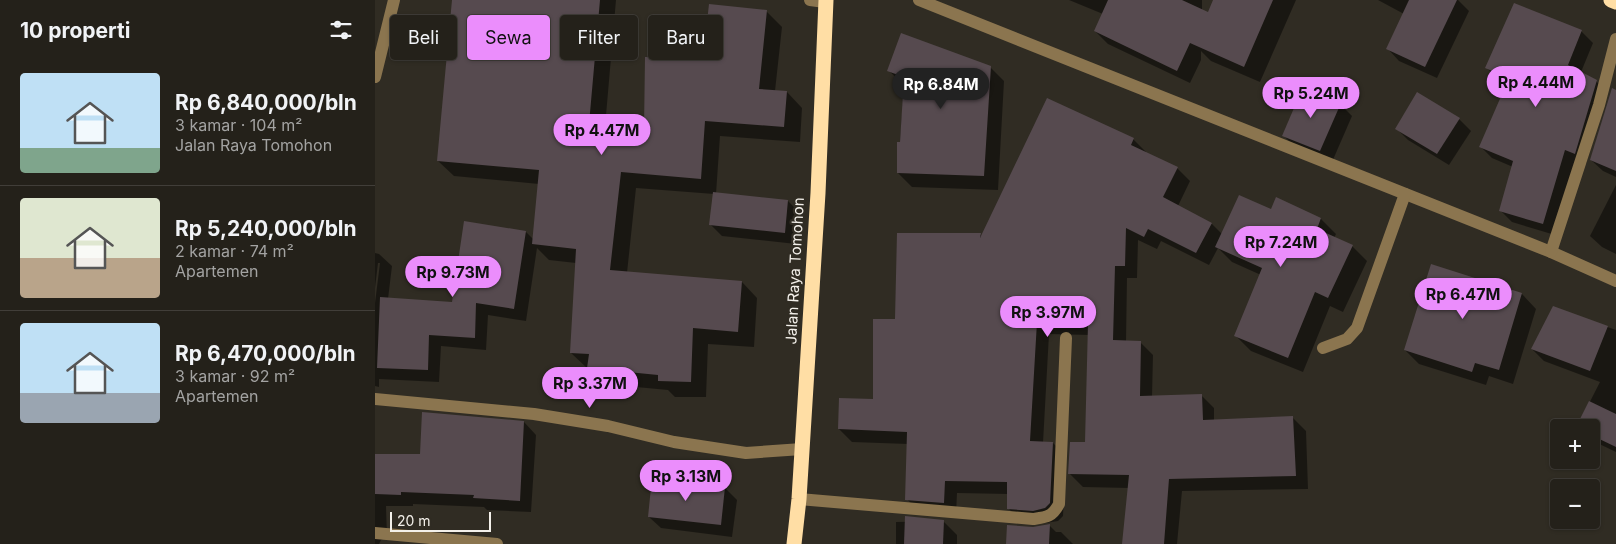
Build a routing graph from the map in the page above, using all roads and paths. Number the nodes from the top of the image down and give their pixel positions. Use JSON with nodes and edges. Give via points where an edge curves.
{"nodes":[{"id":1,"x":394,"y":0,"type":"edge"},
{"id":2,"x":919,"y":0,"type":"edge"},
{"id":3,"x":1611,"y":0,"type":"edge"},
{"id":4,"x":820,"y":1,"type":"edge"},
{"id":5,"x":1616,"y":2,"type":"edge"},
{"id":6,"x":1616,"y":39,"type":"edge"},
{"id":7,"x":375,"y":77,"type":"edge"},
{"id":8,"x":1405,"y":194,"type":"junction"},
{"id":9,"x":1551,"y":252,"type":"junction"},
{"id":10,"x":1616,"y":281,"type":"edge"},
{"id":11,"x":1066,"y":338,"type":"dead end"},
{"id":12,"x":1323,"y":348,"type":"dead end"},
{"id":13,"x":375,"y":399,"type":"edge"},
{"id":14,"x":802,"y":449,"type":"junction"},
{"id":15,"x":799,"y":499,"type":"junction"},
{"id":16,"x":375,"y":533,"type":"edge"},
{"id":17,"x":497,"y":544,"type":"edge"},
{"id":18,"x":794,"y":544,"type":"edge"}],
"edges":[{"from":1,"to":7,"type":"street"},
{"from":2,"to":8,"type":"street"},
{"from":3,"to":5,"type":"highway"},
{"from":4,"to":14,"type":"highway","name":"Jalan Raya Tomohon","via":[[818,183]]},
{"from":6,"to":9,"type":"street","via":[[1599,105]]},
{"from":8,"to":9,"type":"street"},
{"from":8,"to":12,"type":"street","via":[[1357,328],[1347,339]]},
{"from":9,"to":10,"type":"street"},
{"from":11,"to":15,"type":"street","via":[[1059,504],[1047,517],[1033,519]]},
{"from":13,"to":14,"type":"street","via":[[534,414],[746,453]]},
{"from":14,"to":15,"type":"highway","name":"Jalan Raya Tomohon"},
{"from":15,"to":18,"type":"highway","name":"Jalan Raya Tomohon"},
{"from":16,"to":17,"type":"street"}]}
